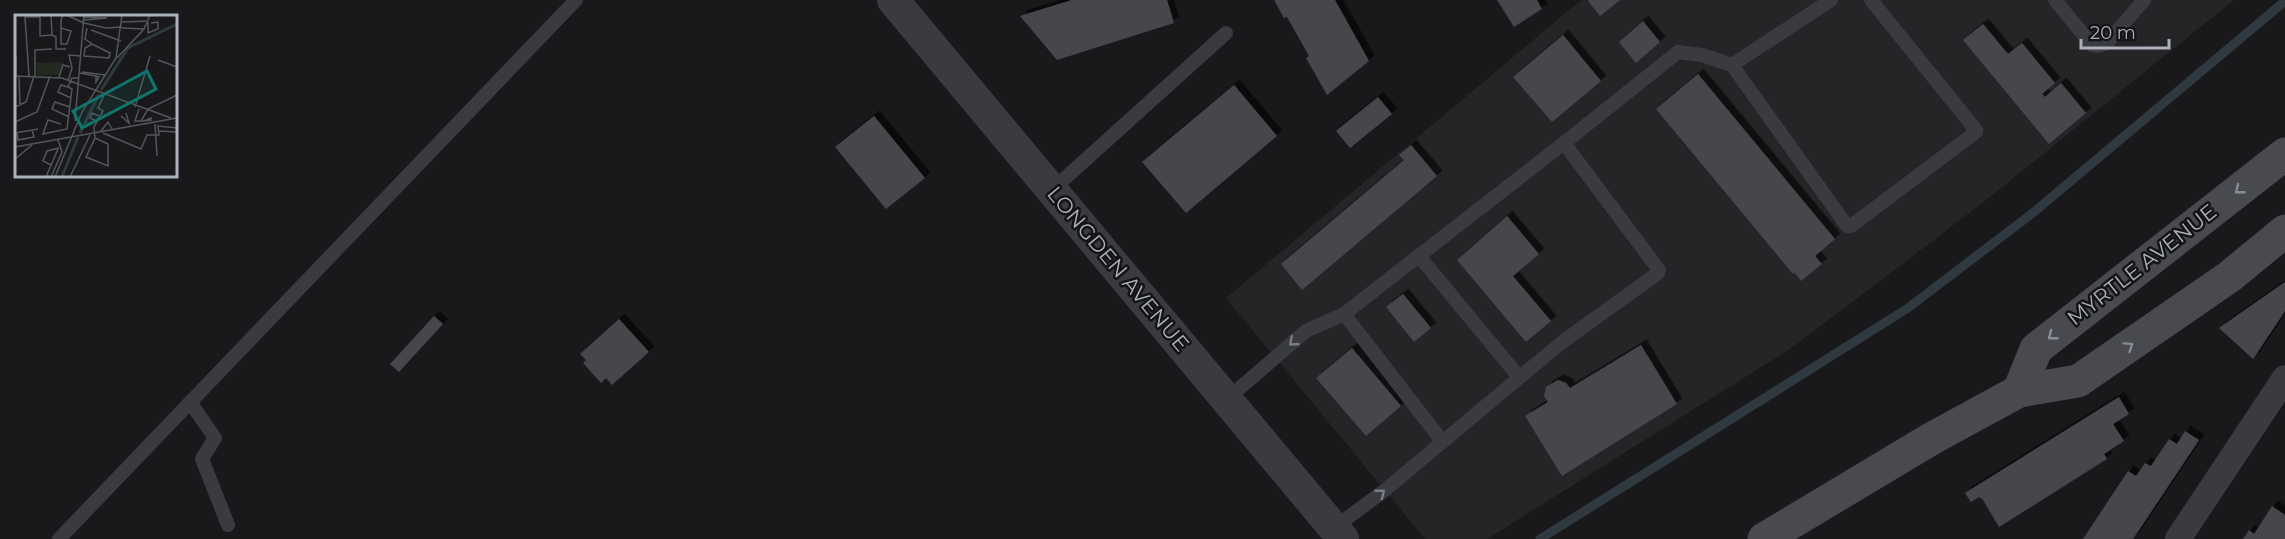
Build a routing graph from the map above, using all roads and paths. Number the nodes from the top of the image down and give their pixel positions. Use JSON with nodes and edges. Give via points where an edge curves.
{"nodes":[{"id":1,"x":576,"y":0,"type":"edge"},
{"id":2,"x":893,"y":0,"type":"edge"},
{"id":3,"x":1831,"y":0,"type":"edge"},
{"id":4,"x":1871,"y":0,"type":"edge"},
{"id":5,"x":2055,"y":0,"type":"edge"},
{"id":6,"x":2144,"y":0,"type":"edge"},
{"id":7,"x":1226,"y":33,"type":"dead end"},
{"id":8,"x":1732,"y":65,"type":"junction"},
{"id":9,"x":1564,"y":143,"type":"junction"},
{"id":10,"x":2285,"y":154,"type":"edge"},
{"id":11,"x":1052,"y":190,"type":"junction"},
{"id":12,"x":2285,"y":231,"type":"edge"},
{"id":13,"x":1419,"y":256,"type":"junction"},
{"id":14,"x":1344,"y":314,"type":"junction"},
{"id":15,"x":1519,"y":377,"type":"junction"},
{"id":16,"x":2285,"y":378,"type":"edge"},
{"id":17,"x":2019,"y":392,"type":"junction"},
{"id":18,"x":1226,"y":400,"type":"junction"},
{"id":19,"x":190,"y":402,"type":"junction"},
{"id":20,"x":1442,"y":441,"type":"junction"},
{"id":21,"x":228,"y":525,"type":"dead end"},
{"id":22,"x":1338,"y":534,"type":"edge"},
{"id":23,"x":58,"y":539,"type":"edge"},
{"id":24,"x":1764,"y":539,"type":"edge"},
{"id":25,"x":2178,"y":539,"type":"edge"}],
"edges":[{"from":1,"to":19,"type":"lane"},
{"from":2,"to":11,"type":"street","name":"LONGDEN AVENUE"},
{"from":3,"to":8,"type":"lane"},
{"from":4,"to":8,"type":"lane","via":[[1977,130],[1851,226]]},
{"from":5,"to":6,"type":"lane","via":[[2092,45],[2099,46],[2107,43]]},
{"from":7,"to":11,"type":"lane"},
{"from":8,"to":9,"type":"lane","via":[[1678,52]]},
{"from":9,"to":13,"type":"lane"},
{"from":9,"to":15,"type":"lane","via":[[1659,271]]},
{"from":10,"to":17,"type":"main road","name":"MYRTLE AVENUE","one_way":true,"via":[[2036,349]]},
{"from":11,"to":18,"type":"street","name":"LONGDEN AVENUE"},
{"from":17,"to":12,"type":"main road","one_way":true,"via":[[2078,381],[2229,277]]},
{"from":13,"to":14,"type":"lane"},
{"from":13,"to":15,"type":"lane"},
{"from":14,"to":18,"type":"lane","one_way":true,"via":[[1306,331]]},
{"from":14,"to":20,"type":"lane"},
{"from":15,"to":20,"type":"lane"},
{"from":16,"to":25,"type":"street"},
{"from":17,"to":24,"type":"main road","via":[[1931,439]]},
{"from":18,"to":22,"type":"street","name":"LONGDEN AVENUE"},
{"from":19,"to":21,"type":"lane","via":[[215,438],[202,459]]},
{"from":19,"to":23,"type":"lane"},
{"from":22,"to":20,"type":"lane","one_way":true}]}
